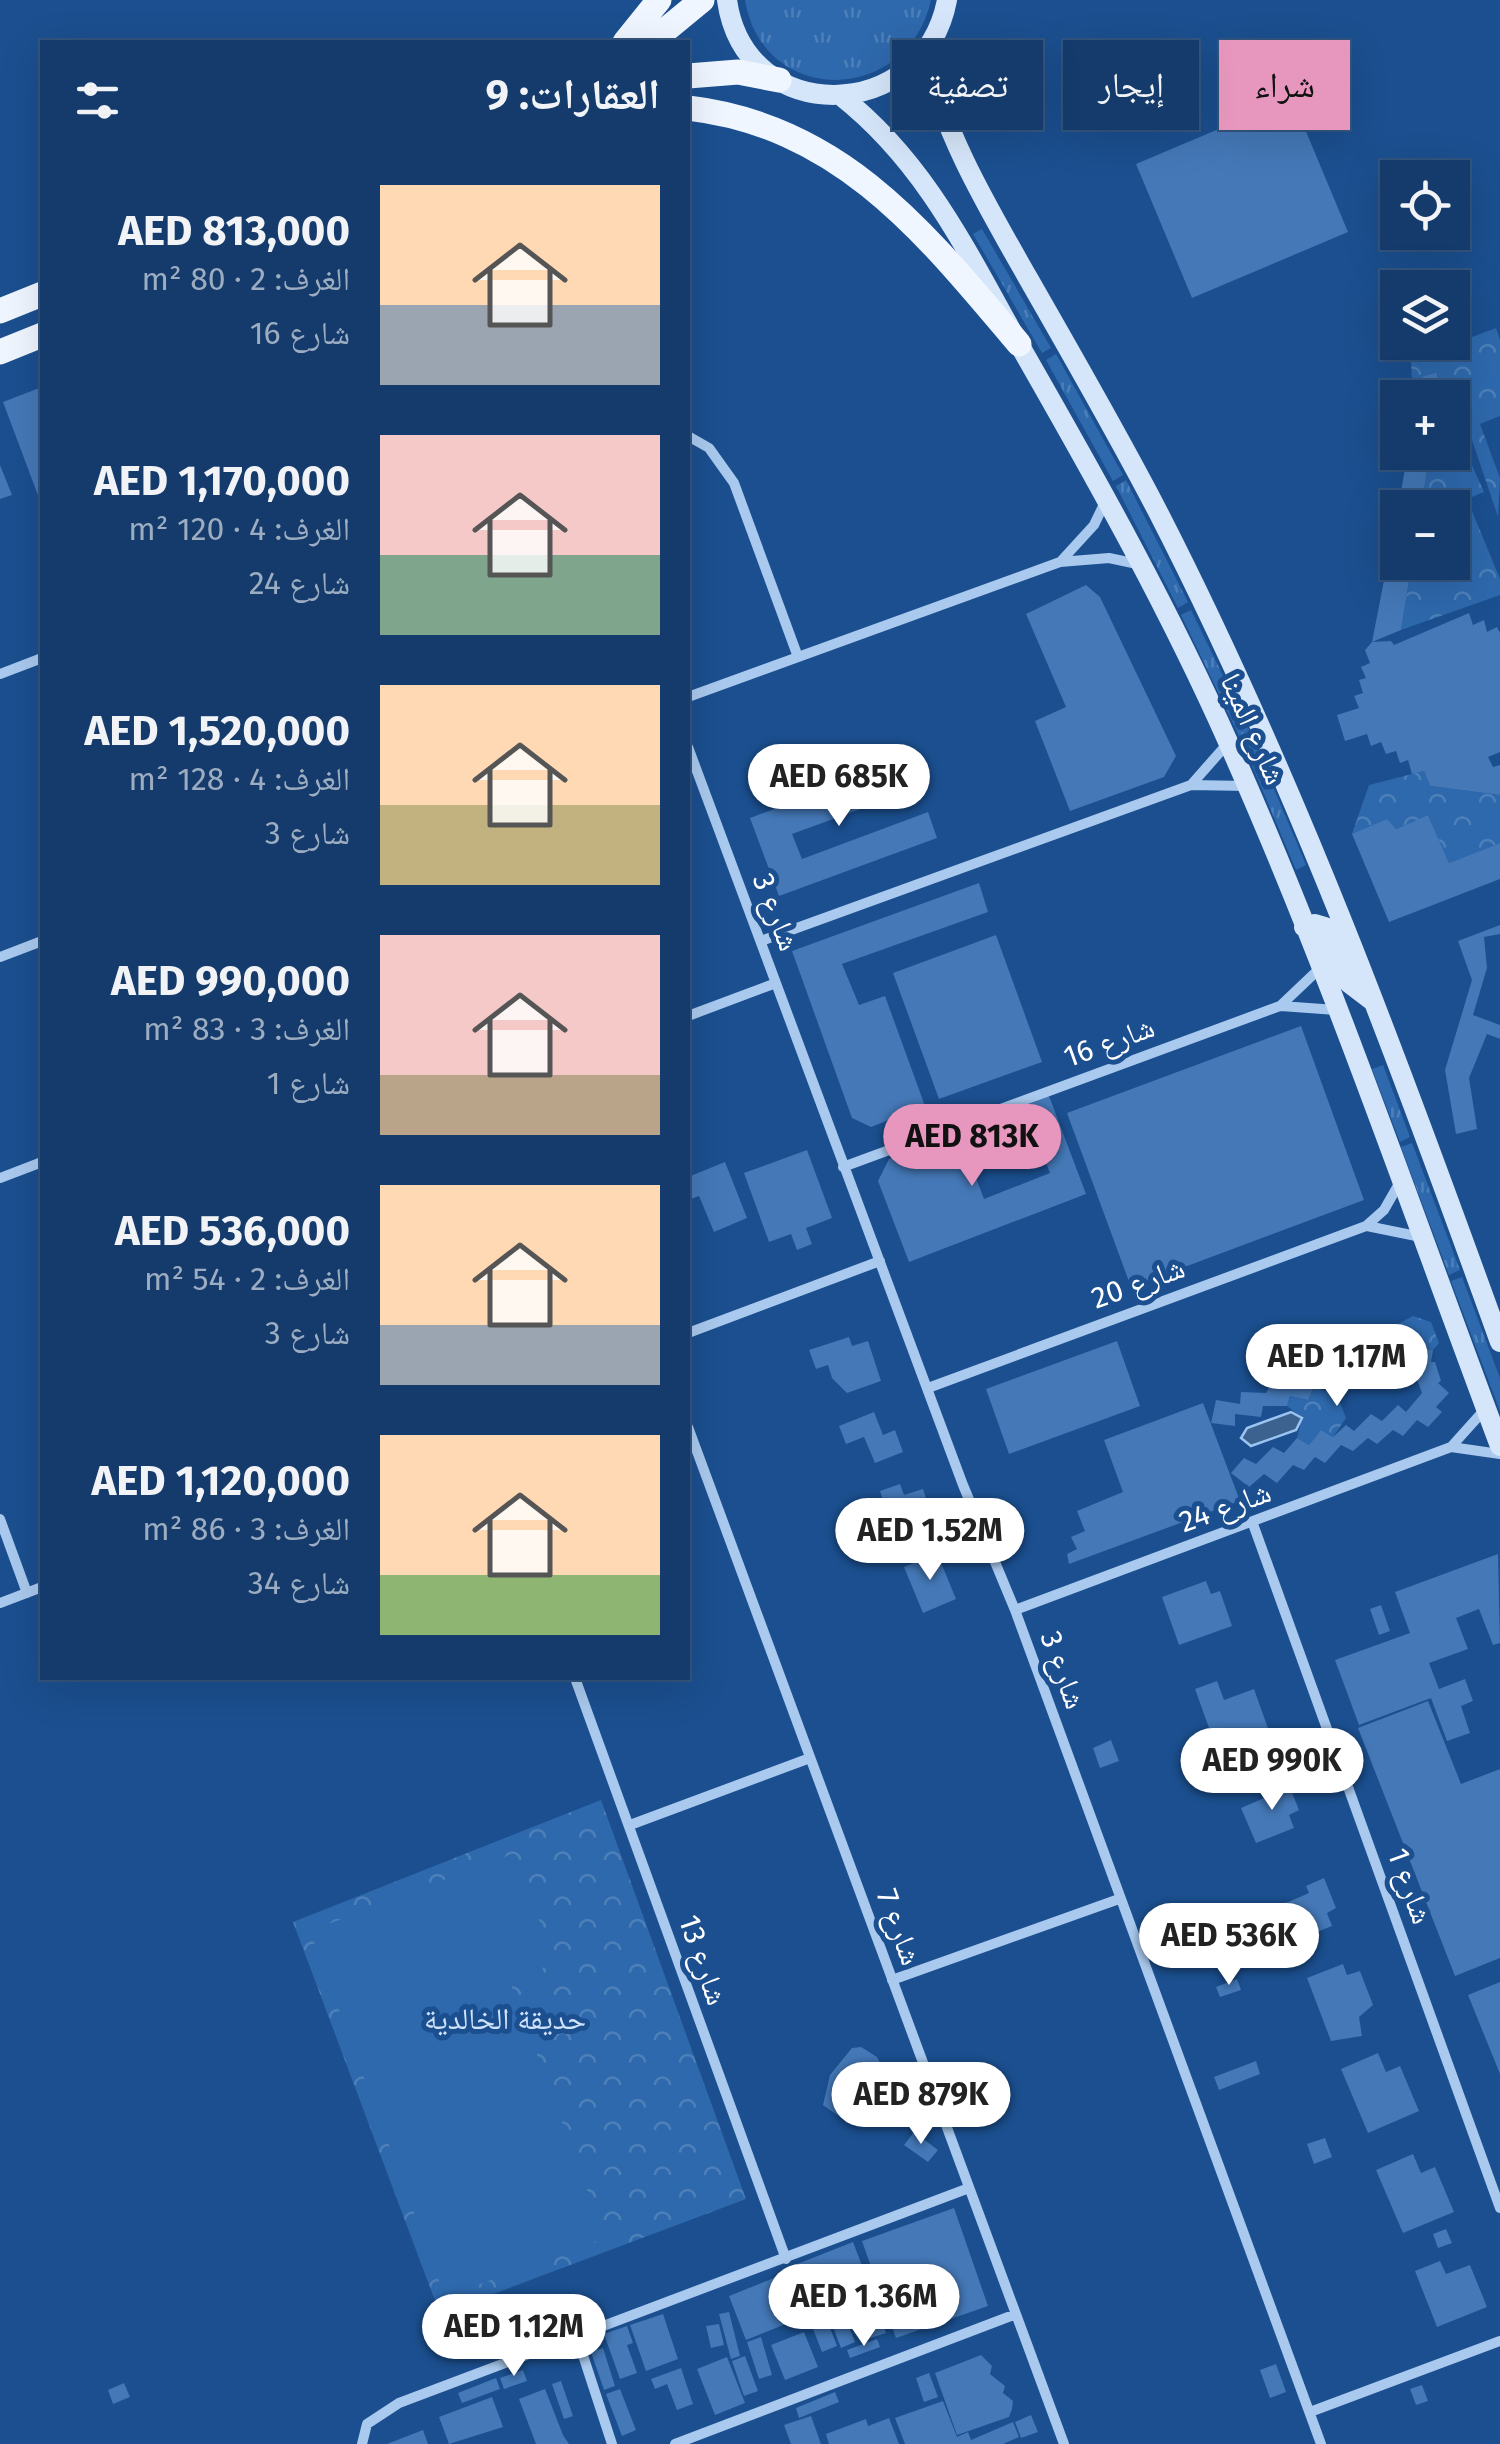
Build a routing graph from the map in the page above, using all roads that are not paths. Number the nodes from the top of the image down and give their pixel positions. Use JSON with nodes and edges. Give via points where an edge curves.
{"nodes":[{"id":1,"x":658,"y":0,"type":"edge"},
{"id":2,"x":702,"y":0,"type":"edge"},
{"id":3,"x":727,"y":0,"type":"edge"},
{"id":4,"x":947,"y":0,"type":"edge"},
{"id":5,"x":627,"y":40,"type":"edge"},
{"id":6,"x":653,"y":40,"type":"edge"},
{"id":7,"x":930,"y":40,"type":"edge"},
{"id":8,"x":690,"y":76,"type":"edge"},
{"id":9,"x":779,"y":80,"type":"junction"},
{"id":10,"x":892,"y":81,"type":"edge"},
{"id":11,"x":840,"y":96,"type":"junction"},
{"id":12,"x":690,"y":108,"type":"edge"},
{"id":13,"x":950,"y":130,"type":"edge"},
{"id":14,"x":40,"y":295,"type":"edge"},
{"id":15,"x":0,"y":311,"type":"edge"},
{"id":16,"x":40,"y":336,"type":"edge"},
{"id":17,"x":1019,"y":344,"type":"junction"},
{"id":18,"x":0,"y":352,"type":"edge"},
{"id":19,"x":690,"y":437,"type":"edge"},
{"id":20,"x":1107,"y":497,"type":"junction"},
{"id":21,"x":1060,"y":562,"type":"junction"},
{"id":22,"x":1144,"y":566,"type":"junction"},
{"id":23,"x":798,"y":657,"type":"junction"},
{"id":24,"x":40,"y":659,"type":"edge"},
{"id":25,"x":0,"y":674,"type":"edge"},
{"id":26,"x":690,"y":696,"type":"edge"},
{"id":27,"x":1228,"y":742,"type":"junction"},
{"id":28,"x":690,"y":752,"type":"edge"},
{"id":29,"x":1191,"y":785,"type":"junction"},
{"id":30,"x":1247,"y":786,"type":"junction"},
{"id":31,"x":1304,"y":927,"type":"junction"},
{"id":32,"x":761,"y":941,"type":"junction"},
{"id":33,"x":40,"y":942,"type":"edge"},
{"id":34,"x":0,"y":955,"type":"edge"},
{"id":35,"x":1321,"y":968,"type":"junction"},
{"id":36,"x":776,"y":983,"type":"junction"},
{"id":37,"x":1374,"y":1002,"type":"junction"},
{"id":38,"x":1280,"y":1006,"type":"junction"},
{"id":39,"x":1336,"y":1010,"type":"junction"},
{"id":40,"x":690,"y":1015,"type":"edge"},
{"id":41,"x":40,"y":1163,"type":"edge"},
{"id":42,"x":843,"y":1167,"type":"junction"},
{"id":43,"x":0,"y":1178,"type":"edge"},
{"id":44,"x":1400,"y":1180,"type":"junction"},
{"id":45,"x":1366,"y":1226,"type":"junction"},
{"id":46,"x":1421,"y":1237,"type":"junction"},
{"id":47,"x":880,"y":1261,"type":"junction"},
{"id":48,"x":690,"y":1332,"type":"edge"},
{"id":49,"x":1500,"y":1342,"type":"edge"},
{"id":50,"x":928,"y":1388,"type":"junction"},
{"id":51,"x":1486,"y":1408,"type":"junction"},
{"id":52,"x":690,"y":1432,"type":"edge"},
{"id":53,"x":1500,"y":1446,"type":"edge"},
{"id":54,"x":1451,"y":1447,"type":"junction"},
{"id":55,"x":1500,"y":1454,"type":"edge"},
{"id":56,"x":0,"y":1520,"type":"edge"},
{"id":57,"x":1253,"y":1524,"type":"junction"},
{"id":58,"x":40,"y":1587,"type":"edge"},
{"id":59,"x":27,"y":1592,"type":"junction"},
{"id":60,"x":0,"y":1603,"type":"edge"},
{"id":61,"x":1016,"y":1610,"type":"junction"},
{"id":62,"x":576,"y":1680,"type":"edge"},
{"id":63,"x":810,"y":1758,"type":"junction"},
{"id":64,"x":630,"y":1825,"type":"junction"},
{"id":65,"x":1118,"y":1899,"type":"junction"},
{"id":66,"x":892,"y":1980,"type":"junction"},
{"id":67,"x":970,"y":2188,"type":"junction"},
{"id":68,"x":1500,"y":2208,"type":"edge"},
{"id":69,"x":786,"y":2258,"type":"junction"},
{"id":70,"x":1016,"y":2314,"type":"junction"},
{"id":71,"x":576,"y":2338,"type":"junction"},
{"id":72,"x":1500,"y":2341,"type":"edge"},
{"id":73,"x":1310,"y":2412,"type":"junction"},
{"id":74,"x":362,"y":2444,"type":"edge"},
{"id":75,"x":612,"y":2444,"type":"edge"},
{"id":76,"x":676,"y":2444,"type":"edge"},
{"id":77,"x":1064,"y":2444,"type":"edge"},
{"id":78,"x":1321,"y":2444,"type":"edge"}],
"edges":[{"from":1,"to":5,"type":"main road"},
{"from":2,"to":6,"type":"main road"},
{"from":3,"to":9,"type":"main road","via":[[746,48]]},
{"from":4,"to":7,"type":"main road"},
{"from":8,"to":9,"type":"main road","via":[[738,72]]},
{"from":9,"to":11,"type":"main road"},
{"from":10,"to":11,"type":"main road"},
{"from":11,"to":17,"type":"main road","name":"شارع المينا","via":[[921,174]]},
{"from":12,"to":17,"type":"main road","via":[[768,128],[852,172],[930,238]]},
{"from":13,"to":37,"type":"main road","name":"شارع المينا","via":[[970,178],[1116,434],[1243,686]]},
{"from":14,"to":15,"type":"main road"},
{"from":16,"to":18,"type":"main road"},
{"from":17,"to":20,"type":"main road","name":"شارع المينا"},
{"from":19,"to":23,"type":"street","via":[[710,448],[734,483]]},
{"from":20,"to":21,"type":"street","via":[[1094,525]]},
{"from":20,"to":22,"type":"main road","name":"شارع المينا"},
{"from":21,"to":22,"type":"street","via":[[1109,558]]},
{"from":21,"to":23,"type":"street"},
{"from":22,"to":27,"type":"main road","name":"شارع المينا"},
{"from":23,"to":26,"type":"street"},
{"from":24,"to":25,"type":"street"},
{"from":27,"to":29,"type":"street"},
{"from":27,"to":30,"type":"main road","name":"شارع المينا"},
{"from":28,"to":32,"type":"street","name":"شارع 3"},
{"from":29,"to":30,"type":"street"},
{"from":29,"to":32,"type":"street"},
{"from":30,"to":31,"type":"main road","name":"شارع المينا"},
{"from":31,"to":35,"type":"main road","name":"شارع المينا"},
{"from":31,"to":37,"type":"main road","via":[[1325,927],[1350,982]]},
{"from":32,"to":36,"type":"street","name":"شارع 3"},
{"from":33,"to":34,"type":"street"},
{"from":35,"to":38,"type":"street","name":"شارع 16"},
{"from":35,"to":39,"type":"main road","name":"شارع المينا"},
{"from":36,"to":40,"type":"street"},
{"from":36,"to":42,"type":"street","name":"شارع 3"},
{"from":37,"to":49,"type":"main road","name":"شارع المينا"},
{"from":38,"to":39,"type":"street","name":"شارع 16"},
{"from":38,"to":42,"type":"street","name":"شارع 16"},
{"from":39,"to":44,"type":"main road","name":"شارع المينا"},
{"from":41,"to":43,"type":"street"},
{"from":42,"to":47,"type":"street","name":"شارع 3"},
{"from":44,"to":45,"type":"street","via":[[1391,1201]]},
{"from":44,"to":46,"type":"main road","name":"شارع المينا"},
{"from":45,"to":46,"type":"street"},
{"from":45,"to":50,"type":"street","name":"شارع 20"},
{"from":46,"to":51,"type":"main road","name":"شارع المينا"},
{"from":47,"to":48,"type":"street"},
{"from":47,"to":50,"type":"street","name":"شارع 3"},
{"from":50,"to":61,"type":"street","name":"شارع 3"},
{"from":51,"to":53,"type":"main road","name":"شارع المينا"},
{"from":51,"to":54,"type":"street","name":"شارع 24"},
{"from":52,"to":63,"type":"street","name":"شارع 7"},
{"from":54,"to":55,"type":"street","name":"شارع 24"},
{"from":54,"to":57,"type":"street","name":"شارع 24"},
{"from":56,"to":59,"type":"street"},
{"from":57,"to":61,"type":"street","name":"شارع 24"},
{"from":57,"to":68,"type":"street","name":"شارع 1"},
{"from":58,"to":59,"type":"street"},
{"from":59,"to":60,"type":"street"},
{"from":61,"to":65,"type":"street","name":"شارع 3"},
{"from":62,"to":64,"type":"street","name":"شارع 13"},
{"from":63,"to":64,"type":"street"},
{"from":63,"to":66,"type":"street","name":"شارع 7"},
{"from":64,"to":69,"type":"street","name":"شارع 13"},
{"from":65,"to":66,"type":"street"},
{"from":65,"to":73,"type":"street","name":"شارع 3"},
{"from":66,"to":67,"type":"street","name":"شارع 7"},
{"from":67,"to":69,"type":"street"},
{"from":67,"to":70,"type":"street","name":"شارع 7"},
{"from":69,"to":71,"type":"street"},
{"from":70,"to":76,"type":"street"},
{"from":70,"to":77,"type":"street","name":"شارع 7"},
{"from":71,"to":74,"type":"street","via":[[384,2410],[367,2424]]},
{"from":71,"to":75,"type":"street"},
{"from":72,"to":73,"type":"street"},
{"from":73,"to":78,"type":"street","name":"شارع 3"}]}
